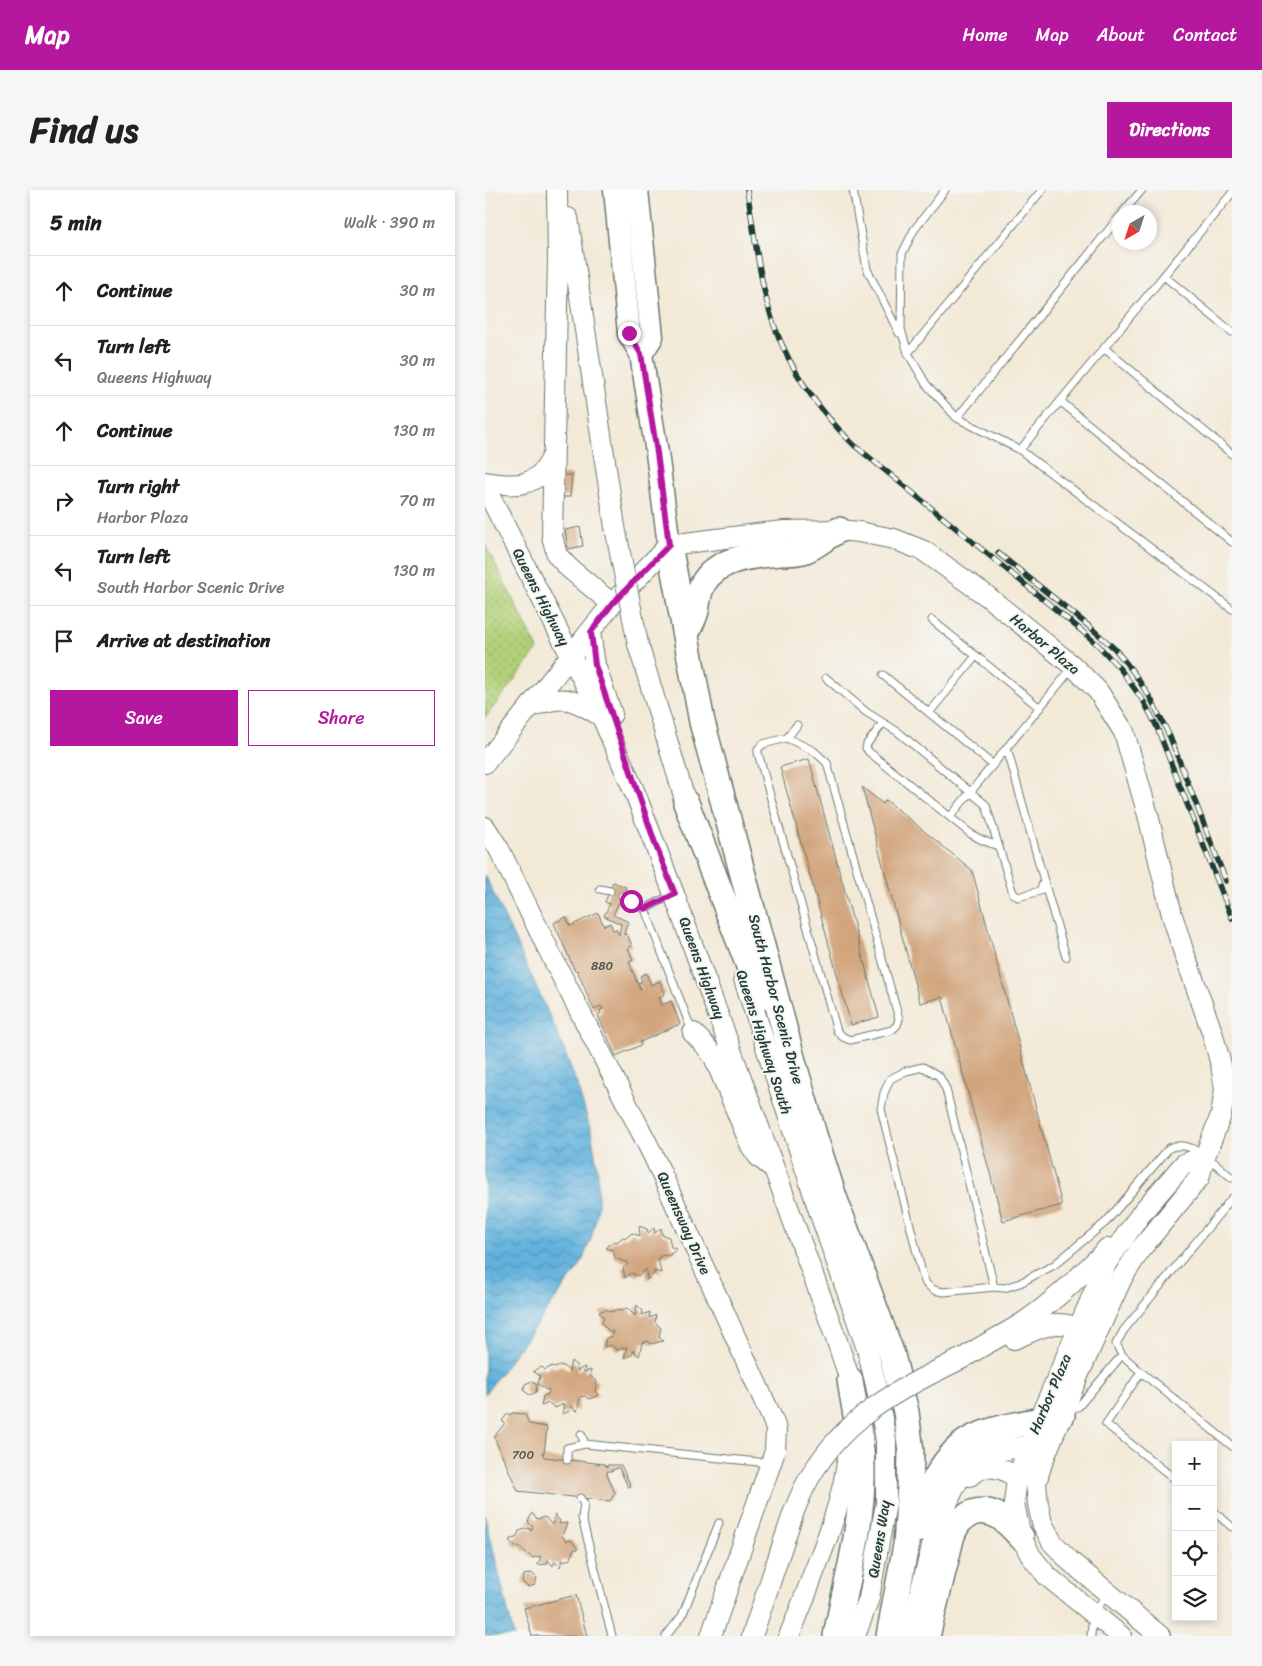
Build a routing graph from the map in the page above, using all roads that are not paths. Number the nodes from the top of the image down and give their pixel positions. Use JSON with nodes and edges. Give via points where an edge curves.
{"nodes":[{"id":1,"x":557,"y":190,"type":"edge"},
{"id":2,"x":564,"y":190,"type":"edge"},
{"id":3,"x":615,"y":190,"type":"edge"},
{"id":4,"x":637,"y":190,"type":"edge"},
{"id":5,"x":853,"y":190,"type":"edge"},
{"id":6,"x":945,"y":190,"type":"edge"},
{"id":7,"x":1042,"y":190,"type":"edge"},
{"id":8,"x":1141,"y":190,"type":"edge"},
{"id":9,"x":1232,"y":193,"type":"edge"},
{"id":10,"x":1129,"y":205,"type":"edge"},
{"id":11,"x":1112,"y":226,"type":"edge"},
{"id":12,"x":1164,"y":276,"type":"junction"},
{"id":13,"x":1232,"y":332,"type":"edge"},
{"id":14,"x":1104,"y":348,"type":"junction"},
{"id":15,"x":907,"y":350,"type":"junction"},
{"id":16,"x":641,"y":354,"type":"junction"},
{"id":17,"x":1061,"y":401,"type":"junction"},
{"id":18,"x":957,"y":418,"type":"junction"},
{"id":19,"x":1020,"y":450,"type":"junction"},
{"id":20,"x":1232,"y":454,"type":"edge"},
{"id":21,"x":553,"y":455,"type":"junction"},
{"id":22,"x":485,"y":482,"type":"edge"},
{"id":23,"x":485,"y":487,"type":"edge"},
{"id":24,"x":839,"y":530,"type":"junction"},
{"id":25,"x":1232,"y":542,"type":"edge"},
{"id":26,"x":669,"y":545,"type":"junction"},
{"id":27,"x":612,"y":604,"type":"junction"},
{"id":28,"x":1232,"y":609,"type":"edge"},
{"id":29,"x":932,"y":620,"type":"dead end"},
{"id":30,"x":591,"y":632,"type":"junction"},
{"id":31,"x":686,"y":635,"type":"junction"},
{"id":32,"x":571,"y":656,"type":"junction"},
{"id":33,"x":976,"y":656,"type":"junction"},
{"id":34,"x":1073,"y":666,"type":"junction"},
{"id":35,"x":883,"y":676,"type":"dead end"},
{"id":36,"x":826,"y":678,"type":"dead end"},
{"id":37,"x":530,"y":707,"type":"junction"},
{"id":38,"x":1040,"y":708,"type":"junction"},
{"id":39,"x":929,"y":713,"type":"junction"},
{"id":40,"x":602,"y":718,"type":"junction"},
{"id":41,"x":883,"y":723,"type":"junction"},
{"id":42,"x":797,"y":725,"type":"dead end"},
{"id":43,"x":787,"y":738,"type":"junction"},
{"id":44,"x":1007,"y":748,"type":"junction"},
{"id":45,"x":485,"y":763,"type":"edge"},
{"id":46,"x":993,"y":765,"type":"junction"},
{"id":47,"x":970,"y":792,"type":"junction"},
{"id":48,"x":686,"y":803,"type":"junction"},
{"id":49,"x":950,"y":817,"type":"junction"},
{"id":50,"x":485,"y":828,"type":"edge"},
{"id":51,"x":656,"y":846,"type":"junction"},
{"id":52,"x":998,"y":846,"type":"junction"},
{"id":53,"x":1045,"y":881,"type":"junction"},
{"id":54,"x":600,"y":889,"type":"dead end"},
{"id":55,"x":610,"y":891,"type":"dead end"},
{"id":56,"x":675,"y":894,"type":"junction"},
{"id":57,"x":622,"y":896,"type":"dead end"},
{"id":58,"x":645,"y":909,"type":"junction"},
{"id":59,"x":1066,"y":957,"type":"dead end"},
{"id":60,"x":693,"y":1033,"type":"joint"},
{"id":61,"x":814,"y":1135,"type":"junction"},
{"id":62,"x":1205,"y":1156,"type":"junction"},
{"id":63,"x":776,"y":1170,"type":"junction"},
{"id":64,"x":1232,"y":1178,"type":"edge"},
{"id":65,"x":1232,"y":1198,"type":"edge"},
{"id":66,"x":1143,"y":1211,"type":"junction"},
{"id":67,"x":994,"y":1287,"type":"junction"},
{"id":68,"x":1086,"y":1331,"type":"junction"},
{"id":69,"x":1122,"y":1355,"type":"junction"},
{"id":70,"x":966,"y":1356,"type":"junction"},
{"id":71,"x":1141,"y":1372,"type":"junction"},
{"id":72,"x":850,"y":1380,"type":"junction"},
{"id":73,"x":1062,"y":1415,"type":"junction"},
{"id":74,"x":1045,"y":1430,"type":"junction"},
{"id":75,"x":581,"y":1434,"type":"dead end"},
{"id":76,"x":886,"y":1440,"type":"joint"},
{"id":77,"x":585,"y":1444,"type":"junction"},
{"id":78,"x":1232,"y":1444,"type":"edge"},
{"id":79,"x":1028,"y":1446,"type":"junction"},
{"id":80,"x":567,"y":1460,"type":"dead end"},
{"id":81,"x":770,"y":1463,"type":"junction"},
{"id":82,"x":1172,"y":1477,"type":"edge"},
{"id":83,"x":1017,"y":1479,"type":"junction"},
{"id":84,"x":580,"y":1498,"type":"dead end"},
{"id":85,"x":947,"y":1505,"type":"junction"},
{"id":86,"x":1217,"y":1514,"type":"edge"},
{"id":87,"x":719,"y":1523,"type":"dead end"},
{"id":88,"x":1232,"y":1526,"type":"edge"},
{"id":89,"x":1021,"y":1537,"type":"junction"},
{"id":90,"x":1109,"y":1593,"type":"junction"},
{"id":91,"x":1093,"y":1613,"type":"junction"},
{"id":92,"x":896,"y":1635,"type":"edge"},
{"id":93,"x":612,"y":1636,"type":"edge"},
{"id":94,"x":667,"y":1636,"type":"edge"},
{"id":95,"x":711,"y":1636,"type":"edge"},
{"id":96,"x":752,"y":1636,"type":"edge"},
{"id":97,"x":789,"y":1636,"type":"edge"},
{"id":98,"x":836,"y":1636,"type":"edge"},
{"id":99,"x":855,"y":1636,"type":"edge"},
{"id":100,"x":927,"y":1636,"type":"edge"},
{"id":101,"x":1091,"y":1636,"type":"edge"},
{"id":102,"x":1121,"y":1636,"type":"edge"},
{"id":103,"x":1160,"y":1636,"type":"edge"}],
"edges":[{"from":1,"to":21,"type":"main road"},
{"from":2,"to":48,"type":"main road","name":"Queens Highway South","bridge":true,"via":[[615,527],[638,644]]},
{"from":3,"to":16,"type":"main road","name":"South Harbor Scenic Drive","via":[[629,333]]},
{"from":4,"to":16,"type":"main road","via":[[652,337]]},
{"from":5,"to":15,"type":"lane","via":[[867,269]]},
{"from":6,"to":15,"type":"lane","via":[[914,230],[902,254],[901,328]]},
{"from":7,"to":15,"type":"lane"},
{"from":8,"to":10,"type":"lane"},
{"from":9,"to":12,"type":"lane"},
{"from":11,"to":18,"type":"lane"},
{"from":12,"to":13,"type":"lane"},
{"from":12,"to":14,"type":"lane"},
{"from":14,"to":17,"type":"lane"},
{"from":14,"to":20,"type":"lane"},
{"from":15,"to":18,"type":"lane","via":[[926,384]]},
{"from":16,"to":26,"type":"main road","name":"South Harbor Scenic Drive"},
{"from":17,"to":19,"type":"lane"},
{"from":17,"to":25,"type":"lane"},
{"from":18,"to":19,"type":"lane"},
{"from":19,"to":28,"type":"lane"},
{"from":21,"to":22,"type":"main road","via":[[548,468],[535,480],[519,485]]},
{"from":21,"to":27,"type":"main road","via":[[552,536],[557,555]]},
{"from":23,"to":32,"type":"main road","name":"Queens Highway"},
{"from":24,"to":26,"type":"main road","name":"Harbor Plaza","via":[[785,531]]},
{"from":24,"to":31,"type":"highway","via":[[813,548],[727,562],[716,568],[699,591]]},
{"from":24,"to":34,"type":"main road","name":"Harbor Plaza","via":[[877,535],[924,551],[987,596]]},
{"from":26,"to":27,"type":"main road"},
{"from":26,"to":31,"type":"highway","name":"South Harbor Scenic Drive"},
{"from":27,"to":30,"type":"main road"},
{"from":29,"to":33,"type":"lane"},
{"from":30,"to":32,"type":"main road"},
{"from":30,"to":51,"type":"main road","via":[[595,665]]},
{"from":31,"to":61,"type":"highway","name":"South Harbor Scenic Drive","via":[[702,722]]},
{"from":32,"to":37,"type":"main road"},
{"from":32,"to":40,"type":"main road","name":"Queens Highway"},
{"from":33,"to":38,"type":"lane"},
{"from":33,"to":39,"type":"lane"},
{"from":34,"to":38,"type":"lane"},
{"from":34,"to":62,"type":"main road","name":"Harbor Plaza","via":[[1098,691],[1124,732],[1172,915],[1221,1065],[1225,1089],[1221,1116]]},
{"from":35,"to":39,"type":"lane"},
{"from":36,"to":41,"type":"lane"},
{"from":37,"to":40,"type":"main road","via":[[563,698],[588,708]]},
{"from":37,"to":45,"type":"main road"},
{"from":38,"to":44,"type":"lane"},
{"from":39,"to":46,"type":"lane"},
{"from":40,"to":51,"type":"main road","name":"Queens Highway"},
{"from":41,"to":47,"type":"lane"},
{"from":41,"to":49,"type":"lane","via":[[866,748]]},
{"from":42,"to":43,"type":"lane"},
{"from":43,"to":43,"type":"lane","via":[[763,744],[758,753],[837,1031],[850,1040],[892,1030],[899,1019],[827,763],[814,751]]},
{"from":44,"to":46,"type":"lane"},
{"from":44,"to":53,"type":"lane"},
{"from":46,"to":47,"type":"lane"},
{"from":47,"to":49,"type":"lane"},
{"from":47,"to":52,"type":"lane","via":[[986,804]]},
{"from":48,"to":61,"type":"highway"},
{"from":48,"to":76,"type":"main road","name":"Queens Highway South","via":[[867,1349]]},
{"from":49,"to":52,"type":"lane","via":[[971,834]]},
{"from":50,"to":81,"type":"main road","name":"Queensway Drive","via":[[499,849],[653,1155],[772,1418],[776,1429],[775,1451]]},
{"from":51,"to":56,"type":"main road","name":"Queens Highway"},
{"from":52,"to":53,"type":"lane","via":[[1013,894],[1018,897],[1040,892]]},
{"from":53,"to":59,"type":"lane"},
{"from":54,"to":55,"type":"lane"},
{"from":56,"to":58,"type":"lane"},
{"from":56,"to":63,"type":"main road","name":"Queens Highway"},
{"from":57,"to":58,"type":"lane"},
{"from":58,"to":60,"type":"lane"},
{"from":60,"to":63,"type":"main road","via":[[714,1057],[751,1146],[759,1158]]},
{"from":61,"to":92,"type":"highway","name":"South Harbor Scenic Drive","via":[[892,1355],[906,1412],[911,1452],[910,1486]]},
{"from":62,"to":64,"type":"lane"},
{"from":62,"to":66,"type":"main road","name":"Harbor Plaza","via":[[1184,1164]]},
{"from":62,"to":67,"type":"lane","via":[[1188,1147],[1176,1145],[1169,1148],[1106,1222],[1088,1238],[1054,1265],[1020,1283],[1004,1288]]},
{"from":62,"to":68,"type":"main road","name":"Harbor Plaza","via":[[1199,1178],[1140,1250]]},
{"from":63,"to":72,"type":"main road","name":"Queens Highway"},
{"from":65,"to":69,"type":"lane","via":[[1124,1330],[1116,1344]]},
{"from":66,"to":68,"type":"main road","name":"Harbor Plaza","via":[[1107,1262]]},
{"from":66,"to":70,"type":"main road","via":[[1058,1296],[1023,1322]]},
{"from":67,"to":67,"type":"lane","via":[[946,1089],[939,1076],[923,1067],[907,1070],[890,1079],[881,1109],[926,1284],[943,1292]]},
{"from":68,"to":70,"type":"main road","via":[[1063,1323],[1045,1326]]},
{"from":68,"to":73,"type":"main road","name":"Harbor Plaza"},
{"from":68,"to":74,"type":"main road","name":"Harbor Plaza"},
{"from":69,"to":71,"type":"lane"},
{"from":69,"to":73,"type":"lane","via":[[1079,1406]]},
{"from":70,"to":96,"type":"main road","bridge":true,"via":[[903,1388],[867,1412],[826,1454],[812,1473],[794,1511]]},
{"from":71,"to":78,"type":"lane"},
{"from":71,"to":82,"type":"lane","via":[[1106,1424]]},
{"from":72,"to":97,"type":"main road","via":[[845,1483],[829,1536]]},
{"from":72,"to":98,"type":"highway","via":[[862,1478],[852,1559]]},
{"from":73,"to":74,"type":"highway"},
{"from":74,"to":79,"type":"main road","name":"Harbor Plaza"},
{"from":74,"to":90,"type":"main road","name":"Harbor Plaza","via":[[1042,1463],[1036,1483],[1043,1523],[1052,1542]]},
{"from":74,"to":92,"type":"highway","via":[[985,1433],[971,1439],[944,1464],[918,1523]]},
{"from":75,"to":77,"type":"lane"},
{"from":76,"to":99,"type":"main road","name":"Queens Way","via":[[886,1502],[869,1598]]},
{"from":77,"to":80,"type":"lane","via":[[567,1448]]},
{"from":77,"to":81,"type":"lane"},
{"from":79,"to":83,"type":"main road","name":"Harbor Plaza"},
{"from":79,"to":85,"type":"main road","via":[[997,1451],[973,1462],[957,1481]]},
{"from":81,"to":95,"type":"main road","name":"Queensway Drive"},
{"from":83,"to":85,"type":"main road","via":[[998,1468],[974,1472]]},
{"from":83,"to":89,"type":"main road","name":"Harbor Plaza","via":[[1014,1503]]},
{"from":84,"to":93,"type":"lane","via":[[584,1504],[582,1518]]},
{"from":85,"to":92,"type":"main road","via":[[931,1546],[919,1599]]},
{"from":86,"to":88,"type":"lane"},
{"from":87,"to":94,"type":"lane","via":[[682,1616]]},
{"from":89,"to":91,"type":"main road","name":"Harbor Plaza","via":[[1047,1576]]},
{"from":89,"to":100,"type":"highway","via":[[1006,1521],[989,1512],[979,1511],[959,1522],[951,1536]]},
{"from":90,"to":91,"type":"lane"},
{"from":90,"to":103,"type":"main road","name":"Harbor Plaza"},
{"from":91,"to":101,"type":"lane"},
{"from":91,"to":102,"type":"main road","name":"Harbor Plaza"}]}
